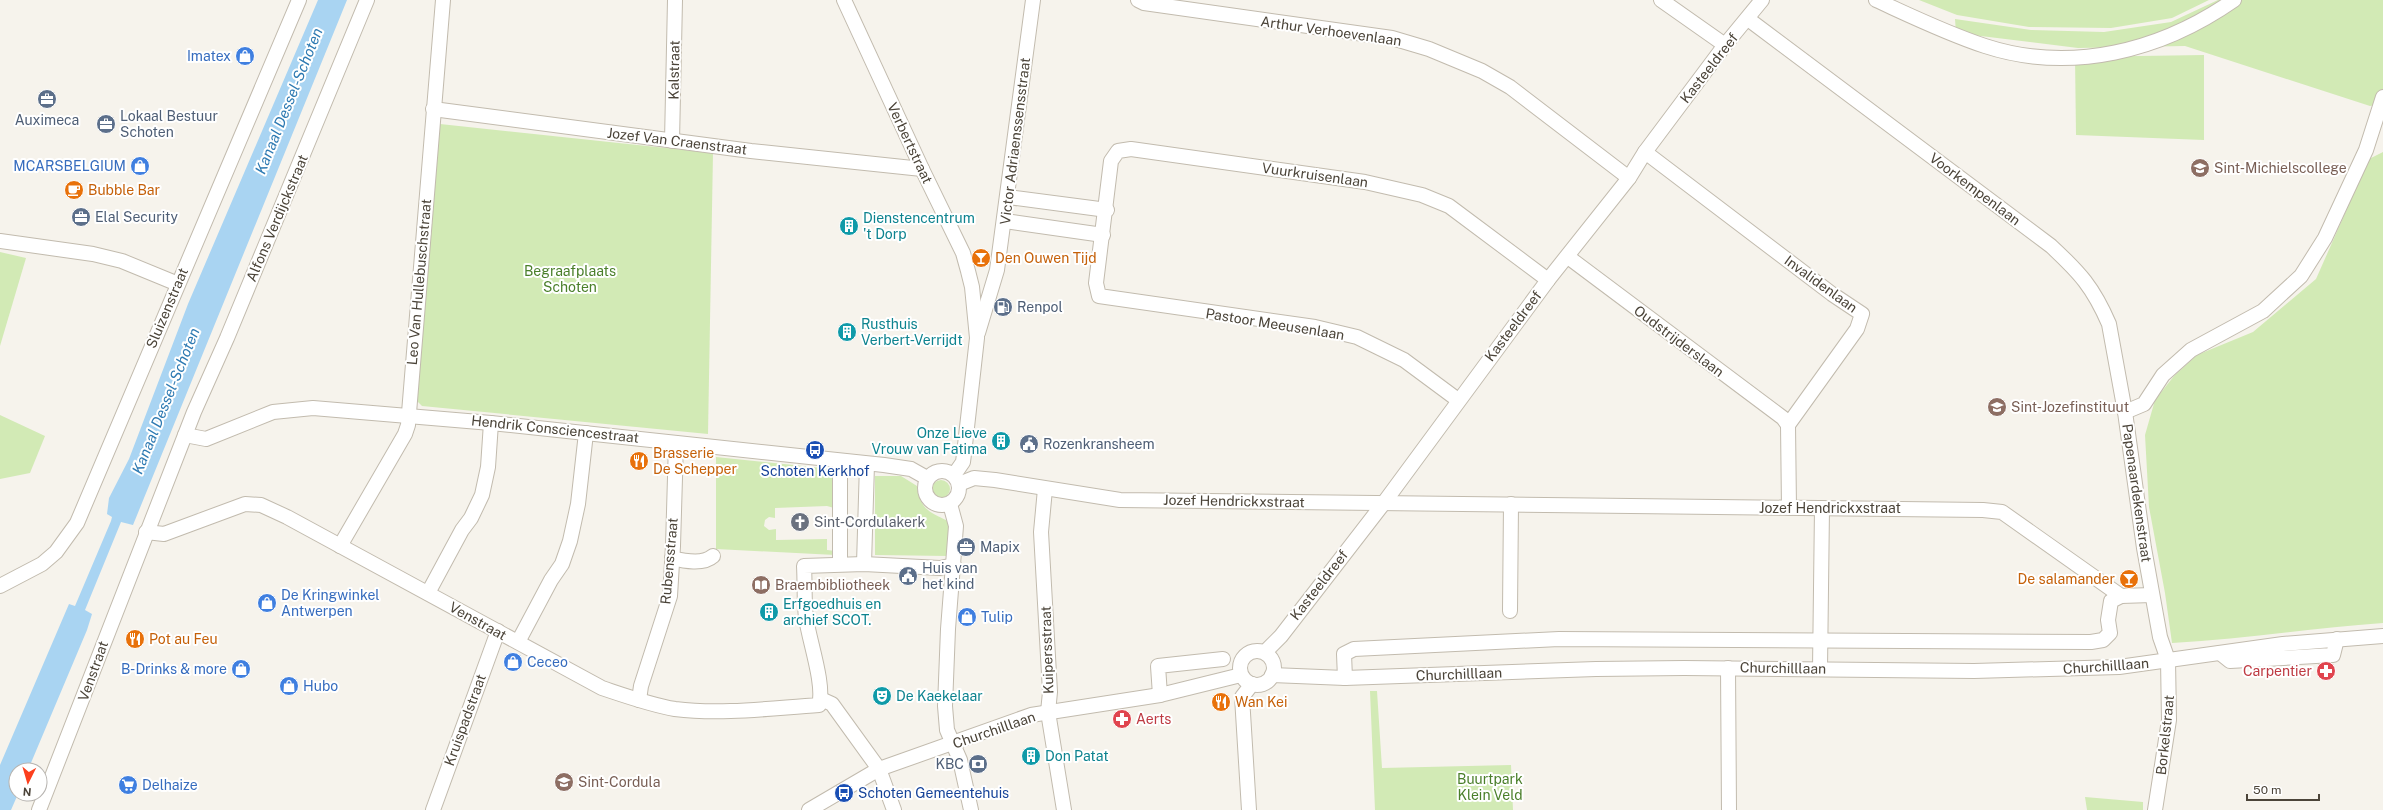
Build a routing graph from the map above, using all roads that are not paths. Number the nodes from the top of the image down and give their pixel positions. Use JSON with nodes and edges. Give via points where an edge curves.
{"nodes":[{"id":1,"x":299,"y":0,"type":"edge"},
{"id":2,"x":367,"y":0,"type":"edge"},
{"id":3,"x":443,"y":0,"type":"edge"},
{"id":4,"x":675,"y":0,"type":"edge"},
{"id":5,"x":844,"y":0,"type":"edge"},
{"id":6,"x":1033,"y":0,"type":"edge"},
{"id":7,"x":1138,"y":0,"type":"edge"},
{"id":8,"x":1661,"y":0,"type":"edge"},
{"id":9,"x":1762,"y":0,"type":"edge"},
{"id":10,"x":1876,"y":0,"type":"edge"},
{"id":11,"x":2234,"y":0,"type":"edge"},
{"id":12,"x":1748,"y":19,"type":"junction"},
{"id":13,"x":1725,"y":45,"type":"junction"},
{"id":14,"x":2383,"y":97,"type":"edge"},
{"id":15,"x":433,"y":109,"type":"junction"},
{"id":16,"x":672,"y":141,"type":"junction"},
{"id":17,"x":1645,"y":152,"type":"junction"},
{"id":18,"x":922,"y":169,"type":"junction"},
{"id":19,"x":1629,"y":178,"type":"junction"},
{"id":20,"x":1008,"y":197,"type":"junction"},
{"id":21,"x":1107,"y":210,"type":"junction"},
{"id":22,"x":1005,"y":221,"type":"junction"},
{"id":23,"x":1102,"y":235,"type":"junction"},
{"id":24,"x":0,"y":241,"type":"edge"},
{"id":25,"x":1568,"y":257,"type":"junction"},
{"id":26,"x":1548,"y":280,"type":"junction"},
{"id":27,"x":995,"y":282,"type":"junction"},
{"id":28,"x":178,"y":284,"type":"junction"},
{"id":29,"x":972,"y":287,"type":"junction"},
{"id":30,"x":1099,"y":296,"type":"joint"},
{"id":31,"x":977,"y":338,"type":"junction"},
{"id":32,"x":1458,"y":400,"type":"junction"},
{"id":33,"x":2125,"y":412,"type":"junction"},
{"id":34,"x":408,"y":415,"type":"junction"},
{"id":35,"x":491,"y":423,"type":"junction"},
{"id":36,"x":1788,"y":425,"type":"junction"},
{"id":37,"x":586,"y":433,"type":"junction"},
{"id":38,"x":185,"y":435,"type":"junction"},
{"id":39,"x":676,"y":443,"type":"junction"},
{"id":40,"x":840,"y":461,"type":"junction"},
{"id":41,"x":867,"y":464,"type":"junction"},
{"id":42,"x":928,"y":478,"type":"junction"},
{"id":43,"x":957,"y":480,"type":"junction"},
{"id":44,"x":1045,"y":489,"type":"junction"},
{"id":45,"x":950,"y":504,"type":"junction"},
{"id":46,"x":1383,"y":504,"type":"junction"},
{"id":47,"x":1511,"y":504,"type":"junction"},
{"id":48,"x":1789,"y":508,"type":"junction"},
{"id":49,"x":1822,"y":508,"type":"junction"},
{"id":50,"x":146,"y":532,"type":"junction"},
{"id":51,"x":340,"y":546,"type":"junction"},
{"id":52,"x":713,"y":556,"type":"dead end"},
{"id":53,"x":672,"y":558,"type":"junction"},
{"id":54,"x":840,"y":564,"type":"junction"},
{"id":55,"x":864,"y":564,"type":"junction"},
{"id":56,"x":954,"y":565,"type":"junction"},
{"id":57,"x":0,"y":586,"type":"edge"},
{"id":58,"x":428,"y":593,"type":"junction"},
{"id":59,"x":2152,"y":595,"type":"junction"},
{"id":60,"x":2121,"y":596,"type":"junction"},
{"id":61,"x":1510,"y":611,"type":"dead end"},
{"id":62,"x":498,"y":631,"type":"junction"},
{"id":63,"x":2383,"y":636,"type":"edge"},
{"id":64,"x":518,"y":642,"type":"junction"},
{"id":65,"x":1820,"y":642,"type":"junction"},
{"id":66,"x":1265,"y":652,"type":"junction"},
{"id":67,"x":1224,"y":659,"type":"dead end"},
{"id":68,"x":2168,"y":660,"type":"junction"},
{"id":69,"x":1728,"y":668,"type":"junction"},
{"id":70,"x":1820,"y":669,"type":"junction"},
{"id":71,"x":1272,"y":675,"type":"junction"},
{"id":72,"x":1345,"y":678,"type":"junction"},
{"id":73,"x":1246,"y":679,"type":"junction"},
{"id":74,"x":1160,"y":695,"type":"junction"},
{"id":75,"x":820,"y":699,"type":"junction"},
{"id":76,"x":639,"y":700,"type":"junction"},
{"id":77,"x":1048,"y":712,"type":"junction"},
{"id":78,"x":954,"y":744,"type":"junction"},
{"id":79,"x":879,"y":769,"type":"junction"},
{"id":80,"x":39,"y":810,"type":"edge"},
{"id":81,"x":433,"y":810,"type":"edge"},
{"id":82,"x":809,"y":810,"type":"edge"},
{"id":83,"x":894,"y":810,"type":"edge"},
{"id":84,"x":971,"y":810,"type":"edge"},
{"id":85,"x":1064,"y":810,"type":"edge"},
{"id":86,"x":1249,"y":810,"type":"edge"},
{"id":87,"x":1728,"y":810,"type":"edge"},
{"id":88,"x":2155,"y":810,"type":"edge"}],
"edges":[{"from":1,"to":28,"type":"street","name":"Sluizenstraat"},
{"from":2,"to":38,"type":"street","name":"Alfons Verdijckstraat"},
{"from":3,"to":15,"type":"street","name":"Leo Van Hullebuschstraat"},
{"from":4,"to":16,"type":"street","name":"Kalstraat"},
{"from":5,"to":18,"type":"street","name":"Verbertstraat"},
{"from":6,"to":20,"type":"street","name":"Victor Adriaenssensstraat"},
{"from":7,"to":19,"type":"street","name":"Arthur Verhoevenlaan","via":[[1272,23],[1392,38],[1429,49],[1482,71],[1510,87]]},
{"from":8,"to":13,"type":"street"},
{"from":9,"to":12,"type":"street","name":"Kasteeldreef"},
{"from":10,"to":11,"type":"street","via":[[1985,46],[2042,58],[2078,59],[2115,54],[2145,46],[2176,33]]},
{"from":12,"to":13,"type":"street","name":"Kasteeldreef"},
{"from":12,"to":33,"type":"street","name":"Voorkempenlaan","via":[[2051,246],[2082,276],[2109,324]]},
{"from":13,"to":17,"type":"street","name":"Kasteeldreef"},
{"from":14,"to":33,"type":"street","name":"Papenaardekenstraat","via":[[2366,150],[2325,238],[2301,276],[2263,311],[2191,350],[2163,375],[2144,404]]},
{"from":15,"to":16,"type":"street","name":"Jozef Van Craenstraat"},
{"from":15,"to":34,"type":"street","name":"Leo Van Hullebuschstraat"},
{"from":16,"to":18,"type":"street","name":"Jozef Van Craenstraat"},
{"from":17,"to":19,"type":"street","name":"Kasteeldreef"},
{"from":17,"to":36,"type":"street","name":"Invalidenlaan","via":[[1862,314],[1857,329]]},
{"from":18,"to":29,"type":"street","name":"Verbertstraat","via":[[964,253]]},
{"from":19,"to":25,"type":"street","name":"Kasteeldreef"},
{"from":20,"to":21,"type":"street"},
{"from":20,"to":22,"type":"street","name":"Victor Adriaenssensstraat"},
{"from":21,"to":23,"type":"street","name":"Vuurkruisenlaan"},
{"from":21,"to":26,"type":"street","name":"Vuurkruisenlaan","via":[[1111,161],[1118,151],[1124,150],[1365,182],[1422,195],[1449,206]]},
{"from":22,"to":23,"type":"street"},
{"from":22,"to":27,"type":"street","name":"Victor Adriaenssensstraat"},
{"from":23,"to":30,"type":"street","name":"Vuurkruisenlaan","via":[[1096,283]]},
{"from":24,"to":28,"type":"street","via":[[93,254],[122,261]]},
{"from":25,"to":26,"type":"street","name":"Kasteeldreef"},
{"from":25,"to":36,"type":"street","name":"Oudstrijderslaan","via":[[1783,418]]},
{"from":26,"to":32,"type":"street","name":"Kasteeldreef"},
{"from":27,"to":29,"type":"street"},
{"from":27,"to":31,"type":"street","name":"Verbertstraat"},
{"from":28,"to":57,"type":"street","name":"Sluizenstraat","via":[[74,528],[47,560]]},
{"from":29,"to":31,"type":"street","name":"Verbertstraat"},
{"from":30,"to":32,"type":"street","name":"Pastoor Meeusenlaan","via":[[1316,327],[1357,337],[1404,360]]},
{"from":31,"to":43,"type":"street","name":"Verbertstraat","via":[[963,462]]},
{"from":32,"to":46,"type":"street","name":"Kasteeldreef"},
{"from":33,"to":59,"type":"street","name":"Papenaardekenstraat"},
{"from":34,"to":35,"type":"street","name":"Hendrik Consciencestraat"},
{"from":34,"to":38,"type":"street","name":"Hendrik Consciencestraat","via":[[294,408],[263,415],[206,439]]},
{"from":34,"to":51,"type":"street","name":"Leo Van Hullebuschstraat","via":[[405,434]]},
{"from":35,"to":37,"type":"street","name":"Hendrik Consciencestraat"},
{"from":35,"to":58,"type":"street","via":[[488,467],[482,495]]},
{"from":36,"to":48,"type":"street"},
{"from":37,"to":39,"type":"street","name":"Hendrik Consciencestraat"},
{"from":37,"to":64,"type":"street","via":[[578,504],[570,541],[562,564]]},
{"from":38,"to":50,"type":"street","name":"Venstraat"},
{"from":39,"to":40,"type":"street","name":"Hendrik Consciencestraat"},
{"from":39,"to":53,"type":"street","name":"Rubensstraat"},
{"from":40,"to":41,"type":"street","name":"Hendrik Consciencestraat"},
{"from":40,"to":54,"type":"street"},
{"from":41,"to":42,"type":"street","name":"Hendrik Consciencestraat","via":[[911,469]]},
{"from":41,"to":55,"type":"street"},
{"from":42,"to":43,"type":"street","via":[[943,470]]},
{"from":42,"to":45,"type":"street","via":[[924,489],[928,500],[938,505]]},
{"from":43,"to":44,"type":"street","name":"Jozef Hendrickxstraat","via":[[974,478]]},
{"from":43,"to":45,"type":"street","name":"Verbertstraat","via":[[958,496]]},
{"from":44,"to":46,"type":"street","name":"Jozef Hendrickxstraat","via":[[1120,500]]},
{"from":44,"to":77,"type":"street","name":"Kuipersstraat","via":[[1041,532],[1050,692]]},
{"from":45,"to":56,"type":"street","via":[[956,526]]},
{"from":46,"to":47,"type":"street","name":"Jozef Hendrickxstraat"},
{"from":46,"to":66,"type":"street","name":"Kasteeldreef","via":[[1281,636]]},
{"from":47,"to":48,"type":"street","name":"Jozef Hendrickxstraat"},
{"from":47,"to":61,"type":"street"},
{"from":48,"to":49,"type":"street","name":"Jozef Hendrickxstraat"},
{"from":49,"to":60,"type":"street","name":"Jozef Hendrickxstraat","via":[[2002,512]]},
{"from":49,"to":65,"type":"street"},
{"from":50,"to":51,"type":"street","name":"Venstraat","via":[[164,534],[210,515],[250,504],[276,511]]},
{"from":50,"to":80,"type":"street","name":"Venstraat","via":[[125,593],[113,617]]},
{"from":51,"to":58,"type":"street","name":"Venstraat"},
{"from":52,"to":53,"type":"street","via":[[709,560],[692,561]]},
{"from":53,"to":76,"type":"street","name":"Rubensstraat","via":[[670,596],[641,686]]},
{"from":54,"to":55,"type":"street"},
{"from":54,"to":75,"type":"street","via":[[804,566],[806,617]]},
{"from":55,"to":56,"type":"street","via":[[940,568]]},
{"from":56,"to":78,"type":"street","via":[[945,706],[947,730]]},
{"from":58,"to":62,"type":"street","name":"Venstraat"},
{"from":59,"to":60,"type":"street"},
{"from":59,"to":68,"type":"street","name":"Papenaardekenstraat","via":[[2160,637]]},
{"from":60,"to":65,"type":"street","name":"Churchilllaan","via":[[2111,602],[2108,620],[2110,633],[2103,640],[2091,642]]},
{"from":62,"to":64,"type":"street","name":"Venstraat"},
{"from":62,"to":81,"type":"street","name":"Kruispadstraat"},
{"from":63,"to":68,"type":"street","name":"Churchilllaan","via":[[2337,639],[2333,655],[2230,661],[2220,653]]},
{"from":64,"to":76,"type":"street","name":"Venstraat","via":[[602,688]]},
{"from":65,"to":70,"type":"street"},
{"from":65,"to":72,"type":"street","name":"Churchilllaan","via":[[1559,640],[1354,649],[1344,654]]},
{"from":66,"to":71,"type":"street","via":[[1272,660]]},
{"from":66,"to":73,"type":"street","via":[[1247,653],[1240,663]]},
{"from":67,"to":74,"type":"street","via":[[1158,666]]},
{"from":68,"to":70,"type":"street","name":"Churchilllaan","via":[[2119,668],[1974,671]]},
{"from":68,"to":88,"type":"street","name":"Borkelstraat","via":[[2169,720]]},
{"from":69,"to":70,"type":"street","name":"Churchilllaan"},
{"from":69,"to":72,"type":"street","name":"Churchilllaan","via":[[1589,669]]},
{"from":69,"to":87,"type":"street"},
{"from":71,"to":72,"type":"street","name":"Churchilllaan"},
{"from":71,"to":73,"type":"street","via":[[1264,683]]},
{"from":73,"to":74,"type":"street","name":"Churchilllaan"},
{"from":73,"to":86,"type":"street","via":[[1242,697]]},
{"from":74,"to":77,"type":"street","name":"Churchilllaan"},
{"from":75,"to":76,"type":"street","name":"Venstraat","via":[[819,705],[718,711],[676,708]]},
{"from":75,"to":79,"type":"street","via":[[832,704]]},
{"from":77,"to":78,"type":"street","name":"Churchilllaan","via":[[1031,715]]},
{"from":77,"to":85,"type":"street","name":"Kuipersstraat"},
{"from":78,"to":79,"type":"street","name":"Churchilllaan"},
{"from":78,"to":84,"type":"street"},
{"from":79,"to":82,"type":"street","name":"Churchilllaan"},
{"from":79,"to":83,"type":"street"}]}
